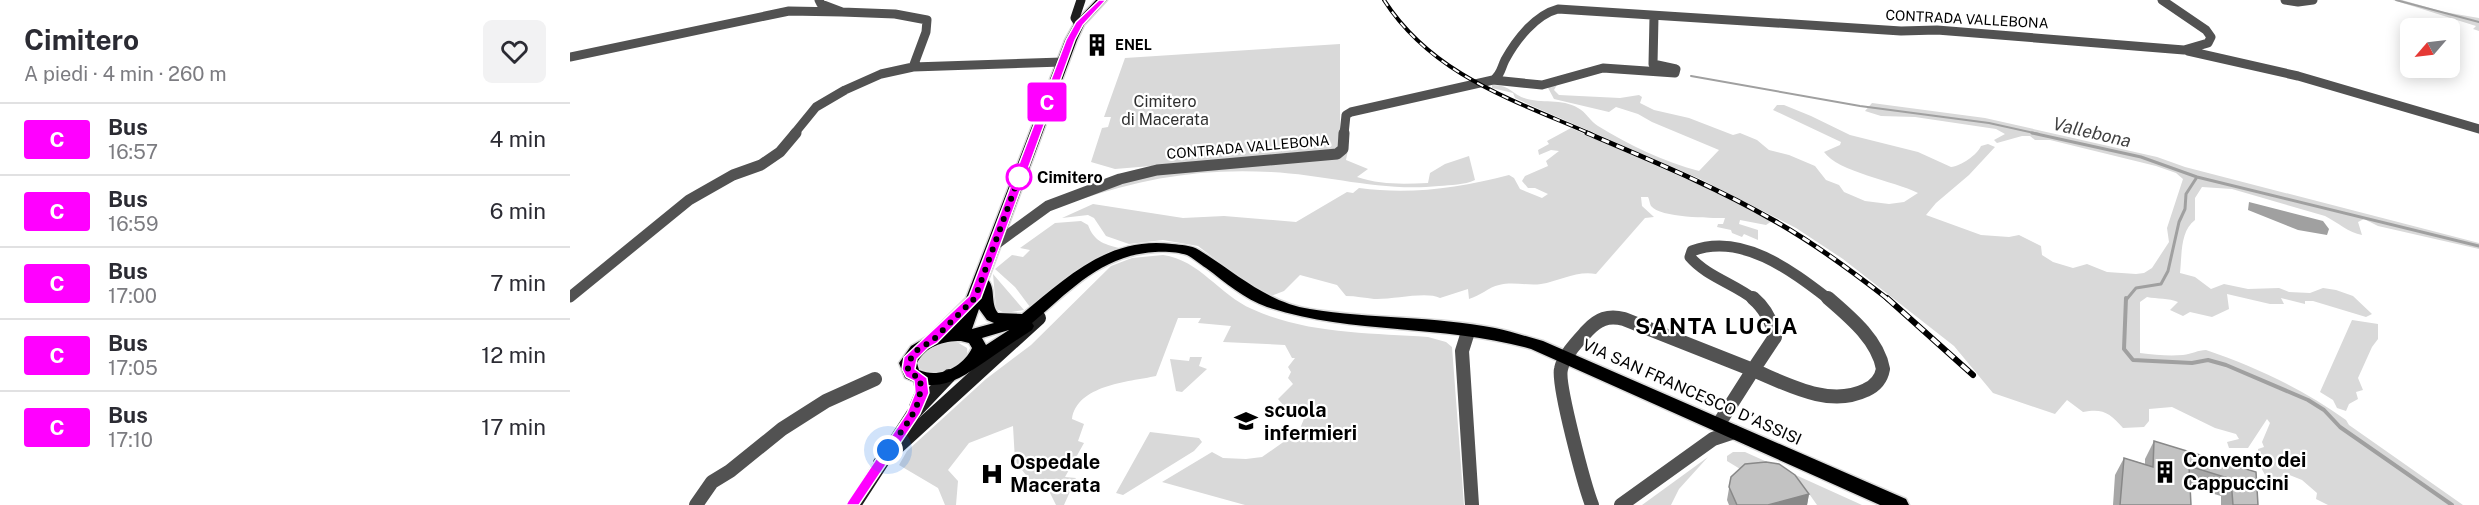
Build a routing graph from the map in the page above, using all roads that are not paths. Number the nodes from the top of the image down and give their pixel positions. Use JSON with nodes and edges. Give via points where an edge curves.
{"nodes":[{"id":1,"x":819,"y":0,"type":"edge"},
{"id":2,"x":1081,"y":0,"type":"edge"},
{"id":3,"x":1102,"y":0,"type":"edge"},
{"id":4,"x":2162,"y":0,"type":"edge"},
{"id":5,"x":2285,"y":0,"type":"edge"},
{"id":6,"x":2313,"y":0,"type":"edge"},
{"id":7,"x":842,"y":12,"type":"junction"},
{"id":8,"x":1654,"y":17,"type":"junction"},
{"id":9,"x":1079,"y":24,"type":"junction"},
{"id":10,"x":2184,"y":50,"type":"junction"},
{"id":11,"x":570,"y":57,"type":"edge"},
{"id":12,"x":1062,"y":62,"type":"junction"},
{"id":13,"x":913,"y":67,"type":"junction"},
{"id":14,"x":1493,"y":80,"type":"junction"},
{"id":15,"x":2479,"y":129,"type":"edge"},
{"id":16,"x":993,"y":246,"type":"junction"},
{"id":17,"x":984,"y":268,"type":"junction"},
{"id":18,"x":570,"y":297,"type":"edge"},
{"id":19,"x":975,"y":298,"type":"junction"},
{"id":20,"x":1040,"y":313,"type":"junction"},
{"id":21,"x":1465,"y":332,"type":"junction"},
{"id":22,"x":965,"y":335,"type":"junction"},
{"id":23,"x":933,"y":340,"type":"junction"},
{"id":24,"x":1566,"y":357,"type":"junction"},
{"id":25,"x":974,"y":361,"type":"junction"},
{"id":26,"x":1753,"y":371,"type":"junction"},
{"id":27,"x":949,"y":376,"type":"junction"},
{"id":28,"x":920,"y":378,"type":"junction"},
{"id":29,"x":875,"y":379,"type":"dead end"},
{"id":30,"x":913,"y":414,"type":"junction"},
{"id":31,"x":1726,"y":428,"type":"junction"},
{"id":32,"x":880,"y":463,"type":"junction"},
{"id":33,"x":696,"y":505,"type":"edge"},
{"id":34,"x":854,"y":505,"type":"edge"},
{"id":35,"x":1472,"y":505,"type":"edge"},
{"id":36,"x":1592,"y":505,"type":"edge"},
{"id":37,"x":1621,"y":505,"type":"edge"},
{"id":38,"x":1899,"y":505,"type":"edge"}],
"edges":[{"from":1,"to":7,"type":"street"},
{"from":2,"to":9,"type":"main road","via":[[1075,18]]},
{"from":3,"to":9,"type":"main road"},
{"from":4,"to":10,"type":"street","name":"CONTRADA VALLEBONA","via":[[2211,37],[2208,43]]},
{"from":5,"to":6,"type":"street"},
{"from":7,"to":11,"type":"street","via":[[789,12]]},
{"from":7,"to":13,"type":"street","via":[[927,20],[928,28]]},
{"from":8,"to":10,"type":"street","name":"CONTRADA VALLEBONA","via":[[1937,30]]},
{"from":8,"to":14,"type":"street","name":"CONTRADA VALLEBONA","via":[[1564,9],[1547,12],[1538,17]]},
{"from":8,"to":14,"type":"street","via":[[1653,64],[1676,69],[1675,73],[1604,68],[1542,85]]},
{"from":9,"to":12,"type":"main road"},
{"from":10,"to":15,"type":"street","via":[[2350,88]]},
{"from":12,"to":13,"type":"street"},
{"from":12,"to":16,"type":"main road"},
{"from":13,"to":18,"type":"street","via":[[881,74],[816,107],[780,152],[689,200]]},
{"from":14,"to":16,"type":"street","name":"CONTRADA VALLEBONA","via":[[1352,112],[1346,115],[1343,150],[1337,154],[1156,170],[1080,192],[1048,206]]},
{"from":16,"to":17,"type":"main road"},
{"from":17,"to":19,"type":"main road"},
{"from":17,"to":20,"type":"main road","via":[[985,309],[990,315],[1011,319]]},
{"from":19,"to":22,"type":"main road"},
{"from":19,"to":23,"type":"main road"},
{"from":20,"to":21,"type":"main road","via":[[1108,260],[1148,251],[1184,252],[1248,298],[1283,313],[1320,322]]},
{"from":20,"to":22,"type":"main road"},
{"from":20,"to":25,"type":"main road"},
{"from":20,"to":32,"type":"main road"},
{"from":21,"to":24,"type":"main road"},
{"from":21,"to":24,"type":"main road","name":"VIA SAN FRANCESCO D'ASSISI","via":[[1495,333]]},
{"from":21,"to":35,"type":"street","via":[[1462,351]]},
{"from":22,"to":23,"type":"main road"},
{"from":22,"to":25,"type":"main road","via":[[975,339],[980,348]]},
{"from":23,"to":28,"type":"main road","via":[[916,351],[908,363],[911,374]]},
{"from":24,"to":26,"type":"street","via":[[1598,321],[1617,318],[1636,322]]},
{"from":24,"to":31,"type":"main road","name":"VIA SAN FRANCESCO D'ASSISI"},
{"from":24,"to":36,"type":"street","via":[[1561,365],[1561,380],[1583,482]]},
{"from":25,"to":27,"type":"main road"},
{"from":26,"to":26,"type":"street","via":[[1820,395],[1841,396],[1872,388],[1882,378],[1884,368],[1862,327],[1789,271],[1752,252],[1703,246],[1692,251],[1690,257],[1696,264],[1748,295],[1771,320],[1775,337]]},
{"from":26,"to":31,"type":"street"},
{"from":27,"to":28,"type":"main road"},
{"from":27,"to":30,"type":"main road"},
{"from":28,"to":30,"type":"main road","via":[[922,393]]},
{"from":29,"to":33,"type":"street","via":[[797,419],[712,482]]},
{"from":30,"to":32,"type":"main road"},
{"from":31,"to":37,"type":"street"},
{"from":31,"to":38,"type":"main road","name":"VIA SAN FRANCESCO D'ASSISI"},
{"from":32,"to":34,"type":"main road"}]}
